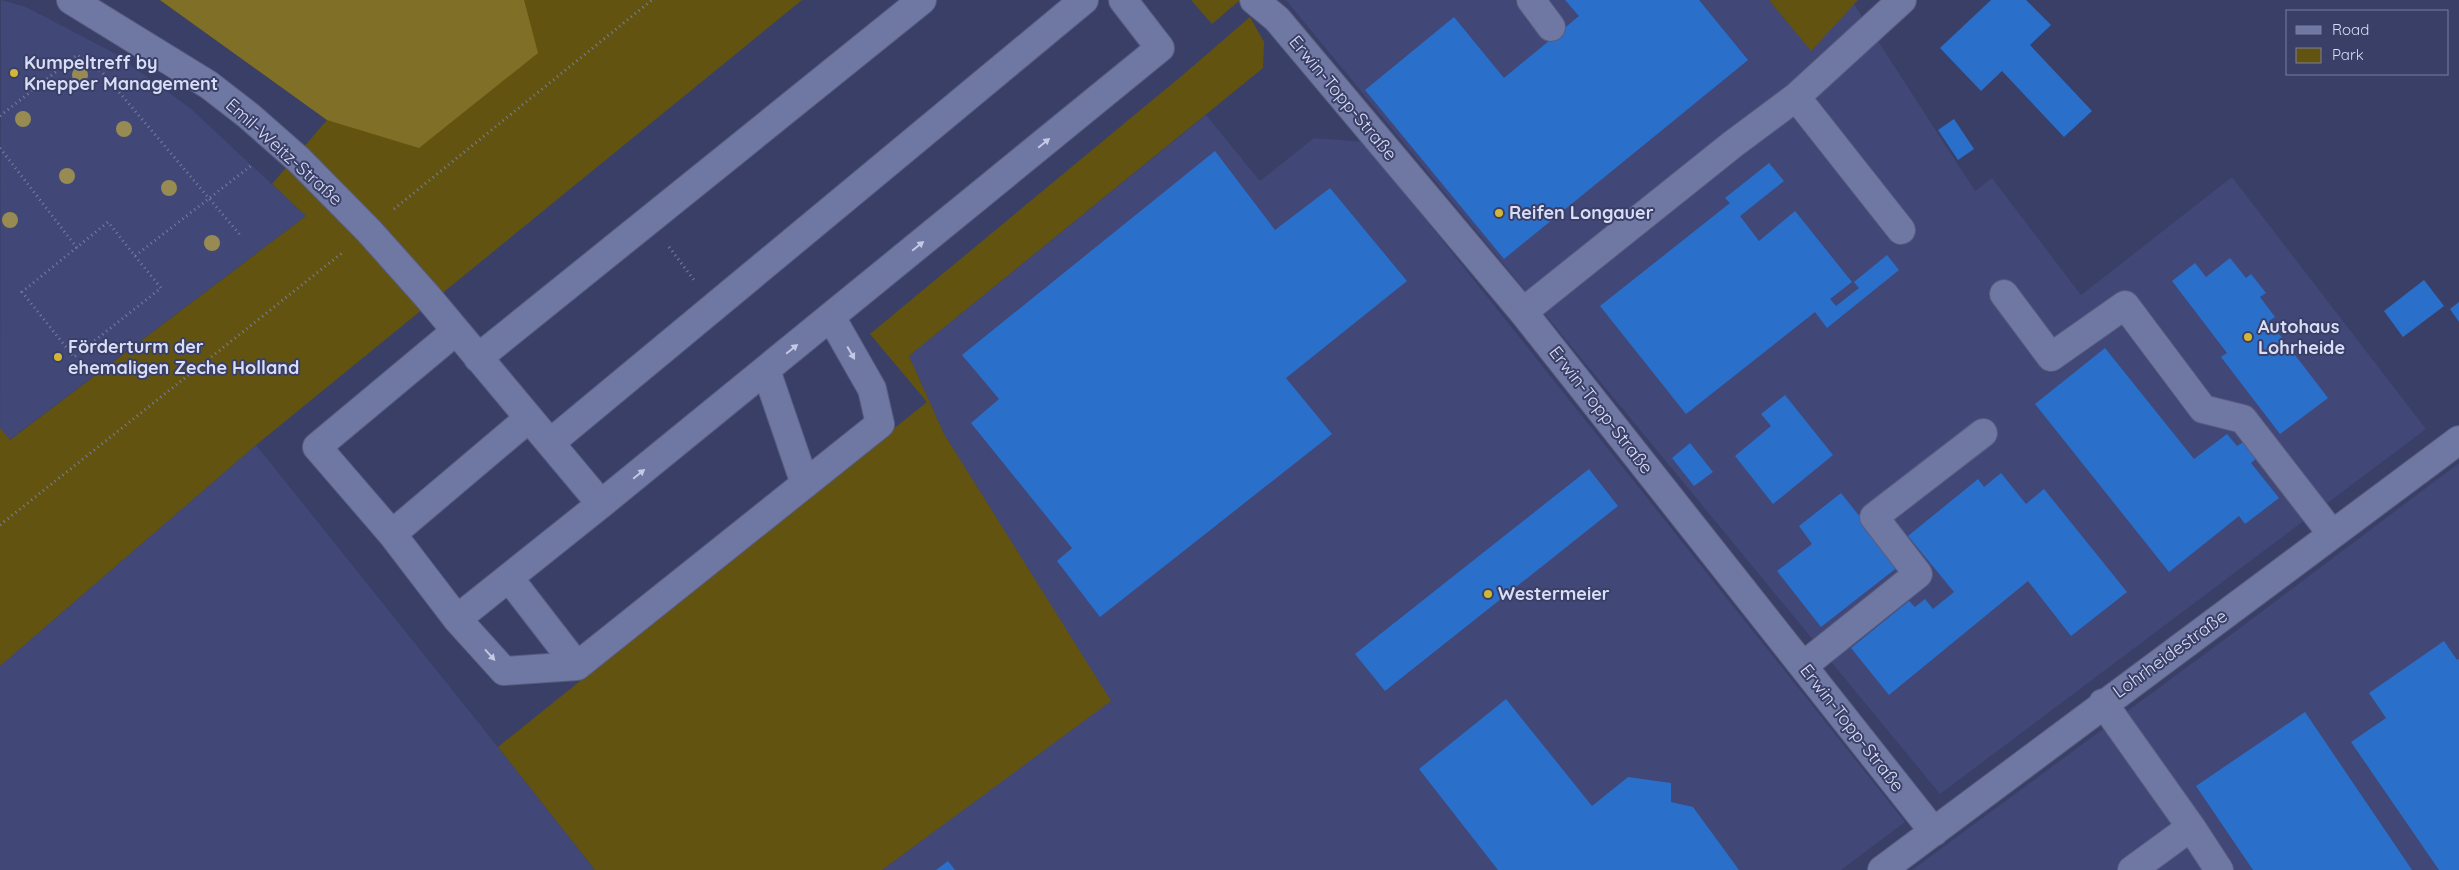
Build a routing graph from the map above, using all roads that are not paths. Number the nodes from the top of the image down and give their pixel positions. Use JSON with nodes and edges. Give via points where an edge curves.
{"nodes":[{"id":1,"x":71,"y":0,"type":"edge"},
{"id":2,"x":922,"y":0,"type":"edge"},
{"id":3,"x":1084,"y":0,"type":"edge"},
{"id":4,"x":1123,"y":0,"type":"edge"},
{"id":5,"x":1254,"y":0,"type":"edge"},
{"id":6,"x":1531,"y":0,"type":"edge"},
{"id":7,"x":1902,"y":0,"type":"edge"},
{"id":8,"x":1551,"y":27,"type":"dead end"},
{"id":9,"x":1796,"y":97,"type":"junction"},
{"id":10,"x":1901,"y":230,"type":"dead end"},
{"id":11,"x":2004,"y":294,"type":"dead end"},
{"id":12,"x":1523,"y":312,"type":"junction"},
{"id":13,"x":831,"y":317,"type":"junction"},
{"id":14,"x":456,"y":331,"type":"junction"},
{"id":15,"x":478,"y":358,"type":"junction"},
{"id":16,"x":766,"y":370,"type":"junction"},
{"id":17,"x":529,"y":418,"type":"junction"},
{"id":18,"x":1983,"y":433,"type":"dead end"},
{"id":19,"x":2459,"y":440,"type":"edge"},
{"id":20,"x":550,"y":443,"type":"junction"},
{"id":21,"x":806,"y":484,"type":"junction"},
{"id":22,"x":601,"y":504,"type":"junction"},
{"id":23,"x":392,"y":534,"type":"junction"},
{"id":24,"x":2332,"y":534,"type":"junction"},
{"id":25,"x":509,"y":578,"type":"junction"},
{"id":26,"x":457,"y":619,"type":"junction"},
{"id":27,"x":577,"y":666,"type":"junction"},
{"id":28,"x":1803,"y":666,"type":"junction"},
{"id":29,"x":2103,"y":704,"type":"junction"},
{"id":30,"x":2191,"y":827,"type":"junction"},
{"id":31,"x":1934,"y":832,"type":"junction"},
{"id":32,"x":1882,"y":870,"type":"edge"},
{"id":33,"x":2132,"y":870,"type":"edge"},
{"id":34,"x":2219,"y":870,"type":"edge"}],
"edges":[{"from":1,"to":14,"type":"street","name":"Emil-Weitz-Straße","via":[[209,85],[280,143],[369,231]]},
{"from":2,"to":15,"type":"street"},
{"from":3,"to":20,"type":"street"},
{"from":13,"to":4,"type":"street","one_way":true,"via":[[1160,48]]},
{"from":5,"to":12,"type":"street","name":"Erwin-Topp-Straße","via":[[1276,19]]},
{"from":6,"to":8,"type":"street"},
{"from":7,"to":9,"type":"street"},
{"from":9,"to":10,"type":"street"},
{"from":9,"to":12,"type":"street"},
{"from":11,"to":24,"type":"street","via":[[2051,357],[2125,305],[2203,409],[2243,420]]},
{"from":12,"to":28,"type":"street","name":"Erwin-Topp-Straße"},
{"from":16,"to":13,"type":"street","one_way":true},
{"from":13,"to":21,"type":"street","one_way":true,"via":[[872,389],[880,424]]},
{"from":14,"to":15,"type":"street","name":"Emil-Weitz-Straße"},
{"from":14,"to":23,"type":"street","via":[[317,447]]},
{"from":15,"to":17,"type":"street","name":"Emil-Weitz-Straße"},
{"from":16,"to":21,"type":"street"},
{"from":22,"to":16,"type":"street","one_way":true},
{"from":17,"to":20,"type":"street","name":"Emil-Weitz-Straße"},
{"from":17,"to":23,"type":"street"},
{"from":18,"to":28,"type":"street","via":[[1874,517],[1918,574]]},
{"from":19,"to":24,"type":"street","name":"Lohrheidestraße"},
{"from":20,"to":22,"type":"street","name":"Emil-Weitz-Straße"},
{"from":21,"to":27,"type":"street"},
{"from":22,"to":25,"type":"street"},
{"from":23,"to":26,"type":"street"},
{"from":24,"to":29,"type":"street","name":"Lohrheidestraße"},
{"from":25,"to":26,"type":"street"},
{"from":25,"to":27,"type":"street"},
{"from":26,"to":27,"type":"street","one_way":true,"via":[[504,671]]},
{"from":28,"to":31,"type":"street","name":"Erwin-Topp-Straße"},
{"from":29,"to":30,"type":"street"},
{"from":29,"to":31,"type":"street","name":"Lohrheidestraße"},
{"from":30,"to":33,"type":"street"},
{"from":30,"to":34,"type":"street"},
{"from":31,"to":32,"type":"street","name":"Lohrheidestraße"}]}
